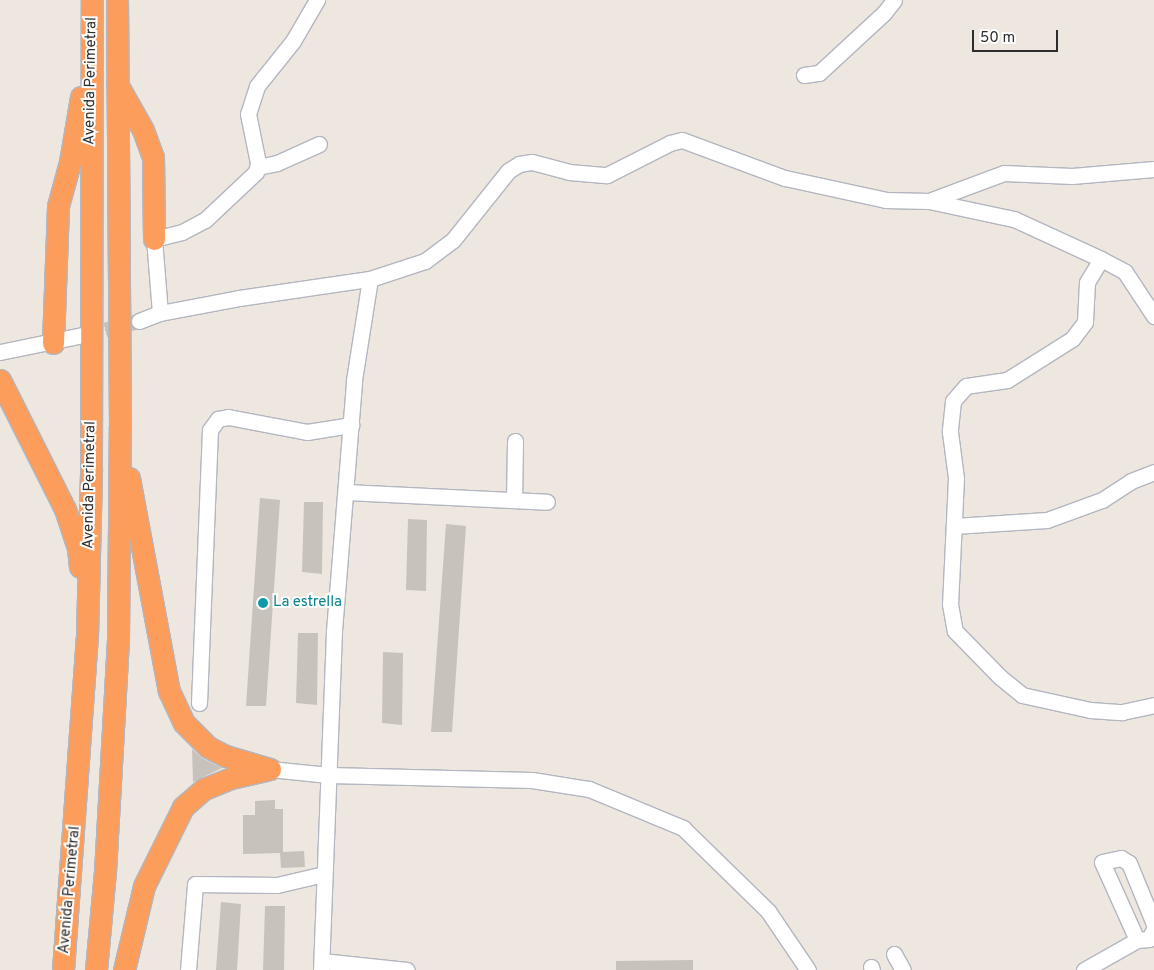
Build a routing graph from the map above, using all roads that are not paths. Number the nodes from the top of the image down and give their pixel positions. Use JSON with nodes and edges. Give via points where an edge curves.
{"nodes":[{"id":1,"x":86,"y":0,"type":"edge"},
{"id":2,"x":92,"y":0,"type":"edge"},
{"id":3,"x":117,"y":0,"type":"edge"},
{"id":4,"x":317,"y":0,"type":"edge"},
{"id":5,"x":894,"y":0,"type":"edge"},
{"id":6,"x":92,"y":25,"type":"junction"},
{"id":7,"x":90,"y":55,"type":"junction"},
{"id":8,"x":804,"y":75,"type":"dead end"},
{"id":9,"x":116,"y":82,"type":"junction"},
{"id":10,"x":143,"y":130,"type":"junction"},
{"id":11,"x":117,"y":140,"type":"junction"},
{"id":12,"x":319,"y":144,"type":"dead end"},
{"id":13,"x":258,"y":167,"type":"junction"},
{"id":14,"x":1154,"y":169,"type":"edge"},
{"id":15,"x":929,"y":201,"type":"junction"},
{"id":16,"x":154,"y":239,"type":"junction"},
{"id":17,"x":1101,"y":259,"type":"junction"},
{"id":18,"x":370,"y":279,"type":"junction"},
{"id":19,"x":160,"y":313,"type":"junction"},
{"id":20,"x":1154,"y":316,"type":"edge"},
{"id":21,"x":139,"y":321,"type":"tunnel mouth"},
{"id":22,"x":83,"y":335,"type":"tunnel mouth"},
{"id":23,"x":53,"y":343,"type":"junction"},
{"id":24,"x":19,"y":348,"type":"junction"},
{"id":25,"x":0,"y":352,"type":"edge"},
{"id":26,"x":0,"y":358,"type":"edge"},
{"id":27,"x":0,"y":380,"type":"edge"},
{"id":28,"x":352,"y":425,"type":"junction"},
{"id":29,"x":120,"y":426,"type":"junction"},
{"id":30,"x":515,"y":440,"type":"dead end"},
{"id":31,"x":1154,"y":472,"type":"edge"},
{"id":32,"x":346,"y":492,"type":"junction"},
{"id":33,"x":514,"y":500,"type":"junction"},
{"id":34,"x":547,"y":502,"type":"dead end"},
{"id":35,"x":954,"y":526,"type":"junction"},
{"id":36,"x":87,"y":637,"type":"junction"},
{"id":37,"x":199,"y":703,"type":"dead end"},
{"id":38,"x":1154,"y":705,"type":"edge"},
{"id":39,"x":270,"y":769,"type":"junction"},
{"id":40,"x":329,"y":776,"type":"junction"},
{"id":41,"x":324,"y":874,"type":"junction"},
{"id":42,"x":1154,"y":924,"type":"edge"},
{"id":43,"x":1154,"y":929,"type":"edge"},
{"id":44,"x":1137,"y":940,"type":"junction"},
{"id":45,"x":894,"y":954,"type":"dead end"},
{"id":46,"x":322,"y":966,"type":"edge"},
{"id":47,"x":62,"y":970,"type":"edge"},
{"id":48,"x":96,"y":970,"type":"edge"},
{"id":49,"x":124,"y":970,"type":"edge"},
{"id":50,"x":188,"y":970,"type":"edge"},
{"id":51,"x":407,"y":970,"type":"edge"},
{"id":52,"x":808,"y":970,"type":"edge"},
{"id":53,"x":903,"y":970,"type":"edge"},
{"id":54,"x":1084,"y":970,"type":"edge"}],
"edges":[{"from":1,"to":6,"type":"highway"},
{"from":2,"to":6,"type":"highway","name":"Avenida Perimetral"},
{"from":3,"to":9,"type":"highway","name":"Avenida Perimetral"},
{"from":4,"to":13,"type":"street","via":[[293,41],[257,86],[248,114]]},
{"from":5,"to":8,"type":"street","via":[[819,73]]},
{"from":6,"to":7,"type":"highway","name":"Avenida Perimetral"},
{"from":7,"to":23,"type":"highway","via":[[70,162],[58,206]]},
{"from":7,"to":36,"type":"highway","name":"Avenida Perimetral","via":[[91,468]]},
{"from":9,"to":10,"type":"highway"},
{"from":9,"to":11,"type":"highway","name":"Avenida Perimetral"},
{"from":10,"to":11,"type":"highway","via":[[133,126],[122,131]]},
{"from":10,"to":16,"type":"highway","via":[[152,157]]},
{"from":11,"to":29,"type":"highway","name":"Avenida Perimetral"},
{"from":12,"to":13,"type":"street","via":[[278,163]]},
{"from":13,"to":16,"type":"street","via":[[249,181],[205,220],[182,232]]},
{"from":14,"to":15,"type":"street","via":[[1072,176],[1004,174]]},
{"from":15,"to":17,"type":"street","via":[[1014,219]]},
{"from":15,"to":18,"type":"street","via":[[886,200],[785,178],[682,140],[607,175],[569,172],[532,162],[519,164],[508,171],[453,240],[424,261]]},
{"from":16,"to":19,"type":"street"},
{"from":17,"to":20,"type":"street","via":[[1125,272]]},
{"from":17,"to":35,"type":"street","via":[[1087,282],[1085,322],[1072,339],[1007,380],[966,386],[953,401],[950,432],[956,478]]},
{"from":18,"to":19,"type":"street"},
{"from":18,"to":28,"type":"street","via":[[354,380]]},
{"from":19,"to":21,"type":"street"},
{"from":22,"to":23,"type":"street"},
{"from":23,"to":24,"type":"street"},
{"from":24,"to":25,"type":"street"},
{"from":24,"to":26,"type":"street"},
{"from":27,"to":36,"type":"highway","via":[[65,509],[78,548]]},
{"from":28,"to":32,"type":"street"},
{"from":28,"to":37,"type":"street","via":[[307,432],[228,417],[218,419],[210,430]]},
{"from":29,"to":39,"type":"highway","via":[[169,691],[184,724],[208,747]]},
{"from":29,"to":48,"type":"highway","name":"Avenida Perimetral","via":[[117,659]]},
{"from":30,"to":33,"type":"street"},
{"from":31,"to":35,"type":"street","via":[[1131,481],[1102,500],[1047,520]]},
{"from":32,"to":33,"type":"street"},
{"from":32,"to":40,"type":"street","via":[[334,631]]},
{"from":33,"to":34,"type":"street"},
{"from":35,"to":38,"type":"street","via":[[950,604],[955,631],[1000,677],[1022,695],[1090,710],[1122,712]]},
{"from":36,"to":47,"type":"highway","name":"Avenida Perimetral"},
{"from":39,"to":40,"type":"street"},
{"from":39,"to":49,"type":"highway","via":[[231,778],[204,789],[183,807],[144,886]]},
{"from":40,"to":41,"type":"street"},
{"from":40,"to":52,"type":"street","via":[[532,780],[589,789],[635,807],[683,828],[726,867],[768,911]]},
{"from":41,"to":46,"type":"street"},
{"from":41,"to":50,"type":"street","via":[[277,885],[195,884]]},
{"from":42,"to":44,"type":"street","via":[[1129,863],[1114,857],[1102,862]]},
{"from":43,"to":44,"type":"street","via":[[1149,939]]},
{"from":44,"to":54,"type":"street"},
{"from":45,"to":53,"type":"street"},
{"from":46,"to":51,"type":"street"}]}
